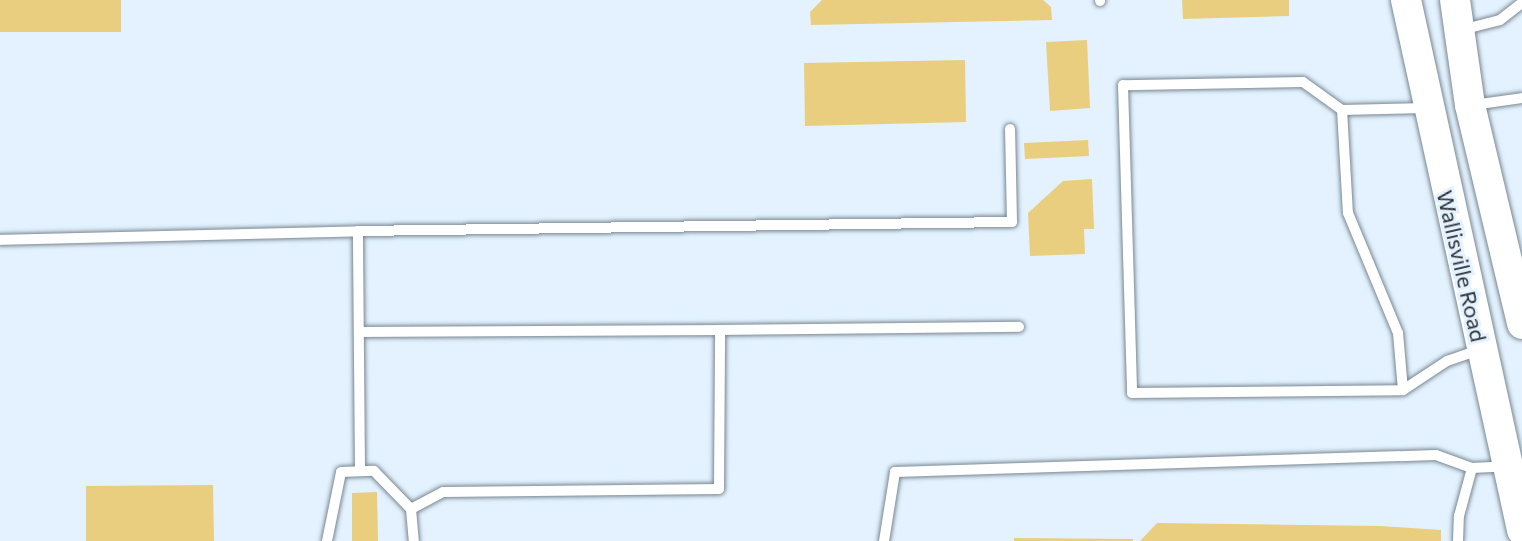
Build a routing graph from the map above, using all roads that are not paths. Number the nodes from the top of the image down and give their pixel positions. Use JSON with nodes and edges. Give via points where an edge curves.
{"nodes":[{"id":1,"x":1406,"y":0,"type":"edge"},
{"id":2,"x":1455,"y":0,"type":"edge"},
{"id":3,"x":1522,"y":3,"type":"edge"},
{"id":4,"x":1459,"y":30,"type":"junction"},
{"id":5,"x":1522,"y":98,"type":"edge"},
{"id":6,"x":1470,"y":105,"type":"junction"},
{"id":7,"x":1427,"y":108,"type":"junction"},
{"id":8,"x":1342,"y":110,"type":"junction"},
{"id":9,"x":1010,"y":129,"type":"dead end"},
{"id":10,"x":358,"y":231,"type":"junction"},
{"id":11,"x":0,"y":240,"type":"edge"},
{"id":12,"x":1521,"y":317,"type":"edge"},
{"id":13,"x":1019,"y":327,"type":"dead end"},
{"id":14,"x":720,"y":330,"type":"junction"},
{"id":15,"x":359,"y":332,"type":"junction"},
{"id":16,"x":1481,"y":349,"type":"junction"},
{"id":17,"x":1403,"y":390,"type":"junction"},
{"id":18,"x":1515,"y":465,"type":"edge"},
{"id":19,"x":1472,"y":468,"type":"junction"},
{"id":20,"x":360,"y":471,"type":"junction"},
{"id":21,"x":411,"y":509,"type":"junction"},
{"id":22,"x":1522,"y":530,"type":"edge"},
{"id":23,"x":327,"y":541,"type":"edge"},
{"id":24,"x":414,"y":541,"type":"edge"},
{"id":25,"x":884,"y":541,"type":"edge"},
{"id":26,"x":1458,"y":541,"type":"edge"}],
"edges":[{"from":1,"to":7,"type":"main road","name":"Wallisville Road"},
{"from":2,"to":4,"type":"main road","name":"Wallisville Road"},
{"from":3,"to":4,"type":"lane","via":[[1500,20]]},
{"from":4,"to":6,"type":"main road","name":"Wallisville Road"},
{"from":5,"to":6,"type":"lane"},
{"from":6,"to":7,"type":"main road"},
{"from":6,"to":12,"type":"main road","name":"Wallisville Road"},
{"from":7,"to":8,"type":"lane"},
{"from":7,"to":16,"type":"main road","name":"Wallisville Road"},
{"from":8,"to":17,"type":"lane","via":[[1348,213],[1398,333]]},
{"from":8,"to":17,"type":"lane","via":[[1303,82],[1123,85],[1132,393]]},
{"from":9,"to":10,"type":"lane","via":[[1012,222]]},
{"from":10,"to":11,"type":"lane"},
{"from":10,"to":15,"type":"lane"},
{"from":13,"to":14,"type":"lane"},
{"from":14,"to":15,"type":"lane"},
{"from":14,"to":21,"type":"lane","via":[[719,489],[443,492]]},
{"from":15,"to":20,"type":"lane"},
{"from":16,"to":17,"type":"lane","via":[[1448,361]]},
{"from":16,"to":18,"type":"main road","name":"Wallisville Road"},
{"from":18,"to":19,"type":"lane"},
{"from":18,"to":22,"type":"main road","name":"Wallisville Road"},
{"from":19,"to":25,"type":"lane","via":[[1436,455],[895,472]]},
{"from":19,"to":26,"type":"lane","via":[[1459,516]]},
{"from":20,"to":21,"type":"lane","via":[[374,471]]},
{"from":20,"to":23,"type":"lane","via":[[341,472]]},
{"from":21,"to":24,"type":"lane"}]}
